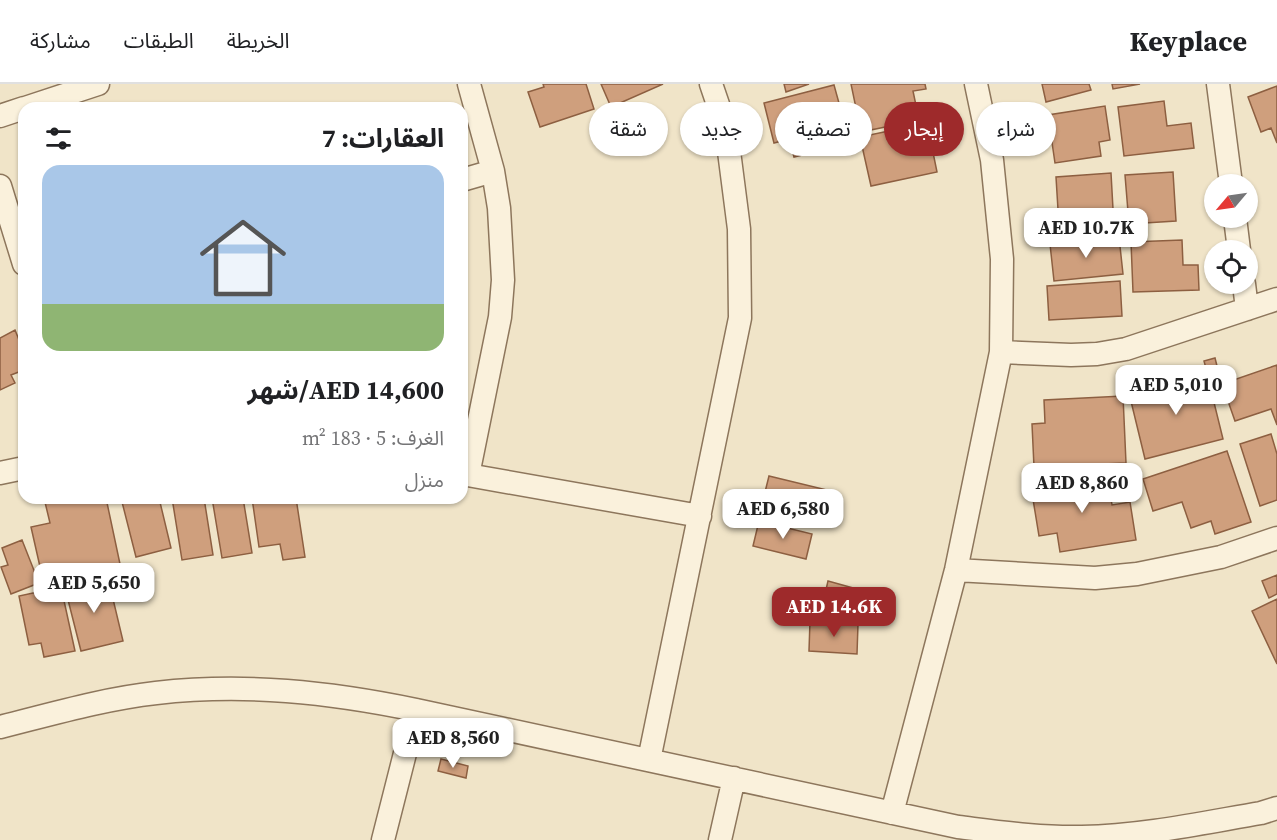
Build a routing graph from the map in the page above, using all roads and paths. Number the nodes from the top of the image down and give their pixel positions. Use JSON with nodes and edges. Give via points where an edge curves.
{"nodes":[{"id":1,"x":98,"y":84,"type":"edge"},
{"id":2,"x":469,"y":84,"type":"edge"},
{"id":3,"x":711,"y":84,"type":"edge"},
{"id":4,"x":976,"y":84,"type":"edge"},
{"id":5,"x":1218,"y":84,"type":"edge"},
{"id":6,"x":43,"y":102,"type":"edge"},
{"id":7,"x":18,"y":110,"type":"edge"},
{"id":8,"x":0,"y":116,"type":"edge"},
{"id":9,"x":493,"y":171,"type":"junction"},
{"id":10,"x":1230,"y":174,"type":"edge"},
{"id":11,"x":468,"y":178,"type":"edge"},
{"id":12,"x":0,"y":186,"type":"edge"},
{"id":13,"x":18,"y":244,"type":"edge"},
{"id":14,"x":1245,"y":294,"type":"edge"},
{"id":15,"x":1277,"y":299,"type":"edge"},
{"id":16,"x":1247,"y":309,"type":"junction"},
{"id":17,"x":1001,"y":352,"type":"junction"},
{"id":18,"x":468,"y":461,"type":"edge"},
{"id":19,"x":18,"y":469,"type":"edge"},
{"id":20,"x":0,"y":473,"type":"edge"},
{"id":21,"x":468,"y":475,"type":"edge"},
{"id":22,"x":700,"y":516,"type":"junction"},
{"id":23,"x":1277,"y":538,"type":"edge"},
{"id":24,"x":956,"y":570,"type":"junction"},
{"id":25,"x":416,"y":710,"type":"junction"},
{"id":26,"x":0,"y":727,"type":"edge"},
{"id":27,"x":648,"y":760,"type":"junction"},
{"id":28,"x":734,"y":778,"type":"junction"},
{"id":29,"x":1277,"y":808,"type":"edge"},
{"id":30,"x":892,"y":813,"type":"junction"},
{"id":31,"x":956,"y":834,"type":"edge"},
{"id":32,"x":383,"y":840,"type":"edge"},
{"id":33,"x":720,"y":840,"type":"edge"}],
"edges":[{"from":1,"to":6,"type":"street"},
{"from":2,"to":9,"type":"street"},
{"from":3,"to":22,"type":"street","via":[[726,128],[737,218],[740,318]]},
{"from":4,"to":17,"type":"street","via":[[992,160],[1002,259]]},
{"from":5,"to":10,"type":"street"},
{"from":7,"to":8,"type":"street"},
{"from":9,"to":11,"type":"street"},
{"from":9,"to":18,"type":"street","via":[[501,220],[500,317]]},
{"from":12,"to":13,"type":"street"},
{"from":14,"to":16,"type":"street"},
{"from":15,"to":16,"type":"street"},
{"from":16,"to":17,"type":"street","via":[[1126,349],[1071,355]]},
{"from":17,"to":24,"type":"street"},
{"from":19,"to":20,"type":"street"},
{"from":21,"to":22,"type":"street"},
{"from":22,"to":27,"type":"street"},
{"from":23,"to":24,"type":"street","via":[[1221,557],[1137,574],[1095,578]]},
{"from":24,"to":30,"type":"street"},
{"from":25,"to":26,"type":"street","via":[[351,697],[220,688],[87,704]]},
{"from":25,"to":27,"type":"street"},
{"from":25,"to":32,"type":"street"},
{"from":27,"to":28,"type":"street"},
{"from":28,"to":30,"type":"street"},
{"from":28,"to":33,"type":"street"},
{"from":29,"to":31,"type":"street","via":[[1141,833],[1091,837]]},
{"from":30,"to":31,"type":"street"}]}
